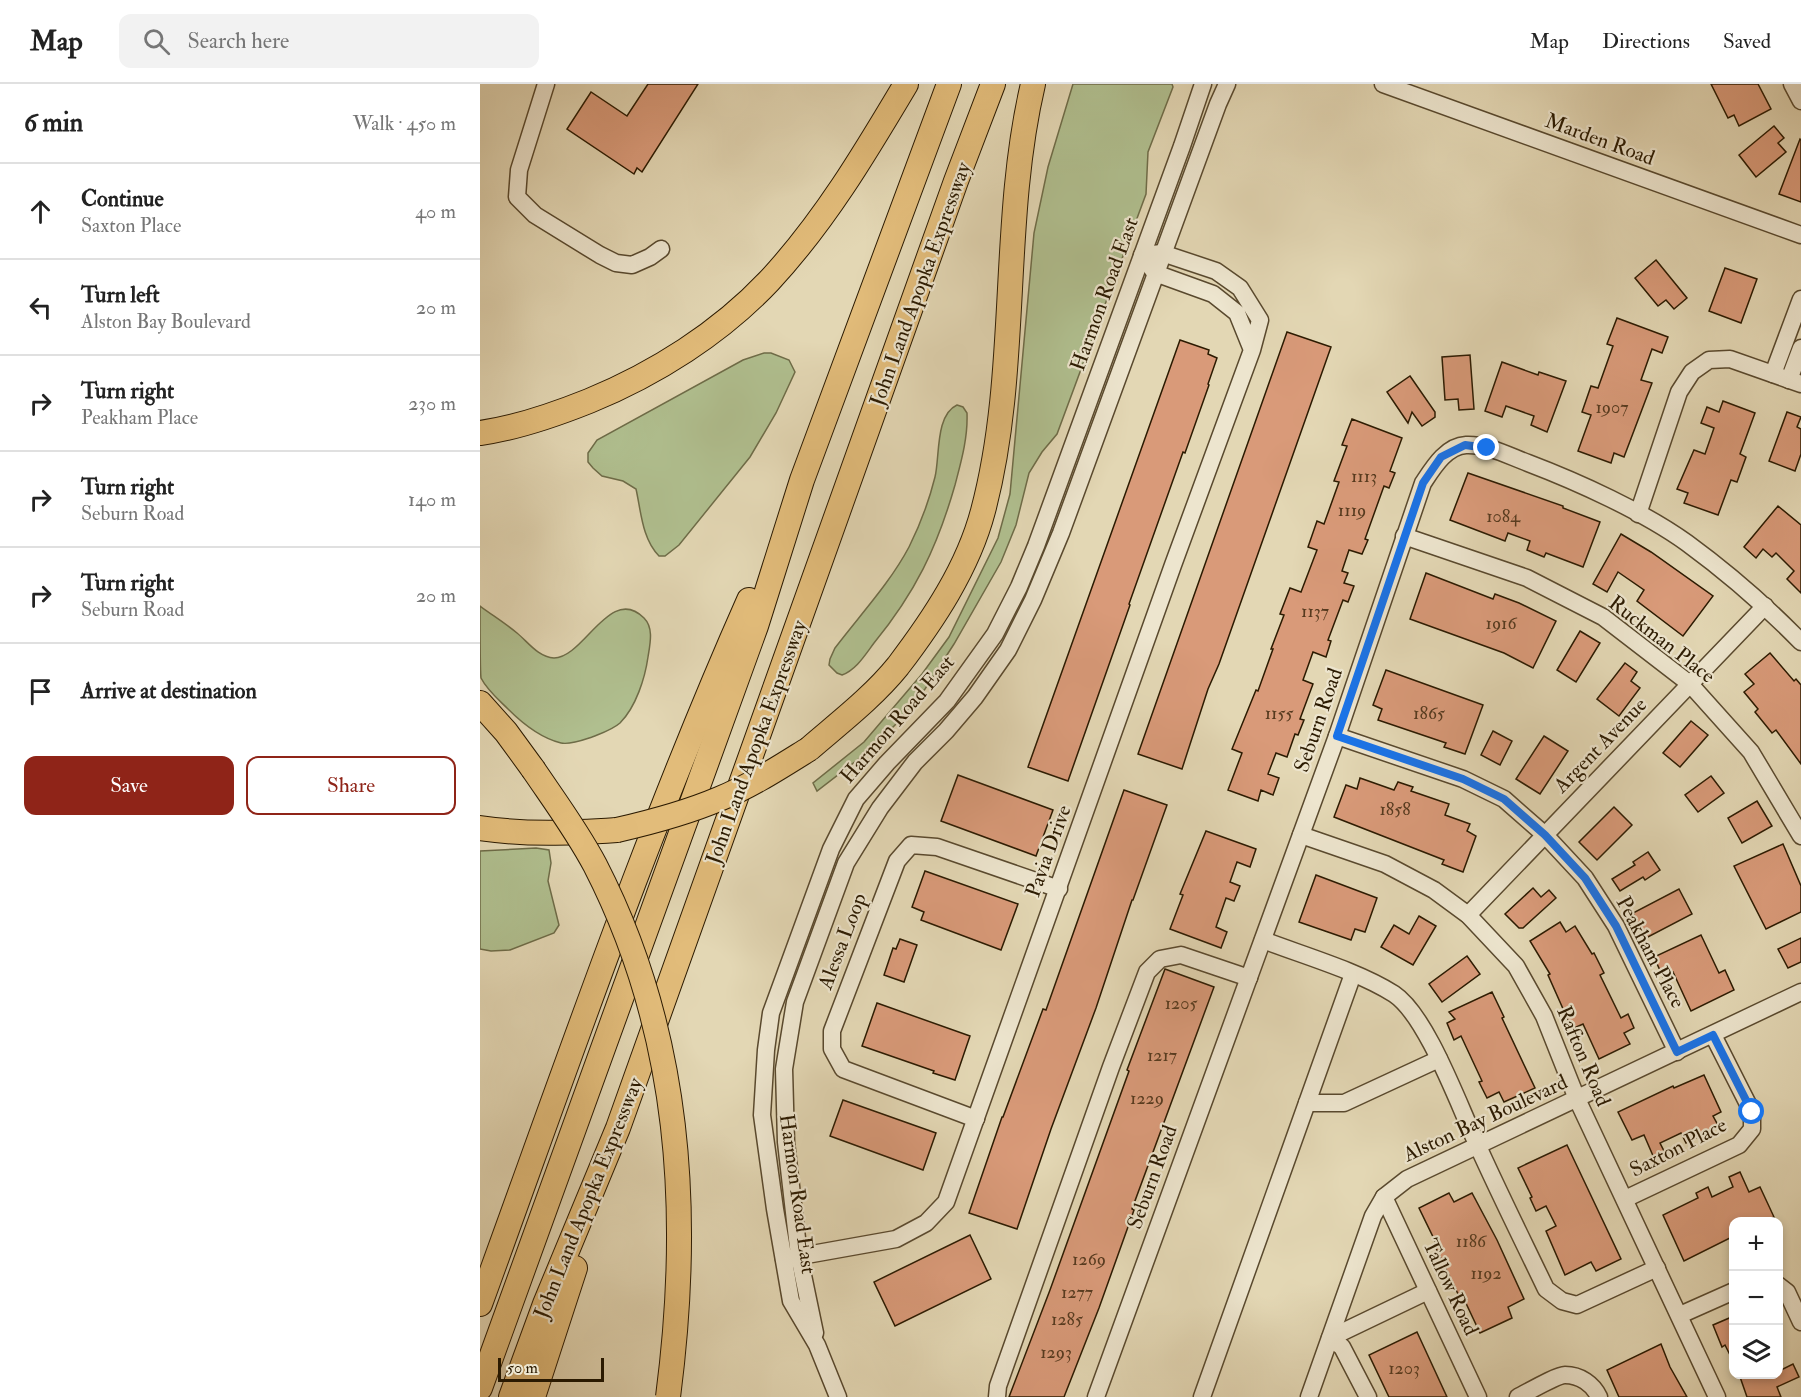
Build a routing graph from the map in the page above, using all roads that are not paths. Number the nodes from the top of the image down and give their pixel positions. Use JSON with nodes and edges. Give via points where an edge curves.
{"nodes":[{"id":1,"x":546,"y":84,"type":"edge"},
{"id":2,"x":906,"y":84,"type":"edge"},
{"id":3,"x":950,"y":84,"type":"edge"},
{"id":4,"x":993,"y":84,"type":"edge"},
{"id":5,"x":1033,"y":84,"type":"edge"},
{"id":6,"x":1203,"y":84,"type":"edge"},
{"id":7,"x":1227,"y":84,"type":"edge"},
{"id":8,"x":1383,"y":84,"type":"edge"},
{"id":9,"x":1792,"y":84,"type":"edge"},
{"id":10,"x":1801,"y":101,"type":"edge"},
{"id":11,"x":1801,"y":235,"type":"edge"},
{"id":12,"x":661,"y":249,"type":"dead end"},
{"id":13,"x":1162,"y":253,"type":"junction"},
{"id":14,"x":1142,"y":255,"type":"junction"},
{"id":15,"x":1155,"y":273,"type":"junction"},
{"id":16,"x":1801,"y":299,"type":"edge"},
{"id":17,"x":1801,"y":348,"type":"edge"},
{"id":18,"x":1252,"y":350,"type":"junction"},
{"id":19,"x":1773,"y":374,"type":"junction"},
{"id":20,"x":1795,"y":382,"type":"edge"},
{"id":21,"x":480,"y":434,"type":"edge"},
{"id":22,"x":802,"y":480,"type":"junction"},
{"id":23,"x":1638,"y":514,"type":"junction"},
{"id":24,"x":1404,"y":536,"type":"junction"},
{"id":25,"x":1765,"y":606,"type":"junction"},
{"id":26,"x":1801,"y":642,"type":"edge"},
{"id":27,"x":1690,"y":684,"type":"junction"},
{"id":28,"x":480,"y":703,"type":"edge"},
{"id":29,"x":1337,"y":736,"type":"junction"},
{"id":30,"x":480,"y":828,"type":"edge"},
{"id":31,"x":1301,"y":835,"type":"junction"},
{"id":32,"x":1545,"y":835,"type":"junction"},
{"id":33,"x":1801,"y":836,"type":"edge"},
{"id":34,"x":1059,"y":889,"type":"junction"},
{"id":35,"x":1468,"y":915,"type":"junction"},
{"id":36,"x":1263,"y":940,"type":"junction"},
{"id":37,"x":1353,"y":974,"type":"junction"},
{"id":38,"x":1249,"y":978,"type":"junction"},
{"id":39,"x":1801,"y":993,"type":"edge"},
{"id":40,"x":1713,"y":1035,"type":"junction"},
{"id":41,"x":1677,"y":1052,"type":"junction"},
{"id":42,"x":1439,"y":1059,"type":"junction"},
{"id":43,"x":1577,"y":1099,"type":"junction"},
{"id":44,"x":1307,"y":1102,"type":"junction"},
{"id":45,"x":976,"y":1119,"type":"junction"},
{"id":46,"x":618,"y":1128,"type":"junction"},
{"id":47,"x":1478,"y":1146,"type":"junction"},
{"id":48,"x":1384,"y":1197,"type":"junction"},
{"id":49,"x":1625,"y":1199,"type":"junction"},
{"id":50,"x":791,"y":1257,"type":"junction"},
{"id":51,"x":1657,"y":1268,"type":"junction"},
{"id":52,"x":1783,"y":1288,"type":"edge"},
{"id":53,"x":1428,"y":1291,"type":"junction"},
{"id":54,"x":1729,"y":1293,"type":"edge"},
{"id":55,"x":480,"y":1304,"type":"edge"},
{"id":56,"x":1680,"y":1315,"type":"junction"},
{"id":57,"x":1801,"y":1322,"type":"edge"},
{"id":58,"x":1330,"y":1338,"type":"junction"},
{"id":59,"x":817,"y":1345,"type":"junction"},
{"id":60,"x":480,"y":1388,"type":"edge"},
{"id":61,"x":511,"y":1397,"type":"edge"},
{"id":62,"x":533,"y":1397,"type":"edge"},
{"id":63,"x":668,"y":1397,"type":"edge"},
{"id":64,"x":838,"y":1397,"type":"edge"},
{"id":65,"x":997,"y":1397,"type":"edge"},
{"id":66,"x":1096,"y":1397,"type":"edge"},
{"id":67,"x":1202,"y":1397,"type":"edge"},
{"id":68,"x":1309,"y":1397,"type":"edge"},
{"id":69,"x":1368,"y":1397,"type":"edge"},
{"id":70,"x":1478,"y":1397,"type":"edge"},
{"id":71,"x":1518,"y":1397,"type":"edge"},
{"id":72,"x":1599,"y":1397,"type":"edge"},
{"id":73,"x":1717,"y":1397,"type":"edge"}],
"edges":[{"from":1,"to":12,"type":"street","via":[[519,170],[517,196],[535,215],[616,263],[632,265]]},
{"from":2,"to":21,"type":"highway","via":[[861,160],[812,231],[768,282],[715,329],[669,361],[613,391],[553,415]]},
{"from":3,"to":22,"type":"highway","name":"John Land Apopka Expressway"},
{"from":4,"to":46,"type":"highway","name":"John Land Apopka Expressway"},
{"from":5,"to":30,"type":"highway","bridge":true,"via":[[1013,212],[999,433],[982,513],[961,569],[932,620],[896,668],[809,749],[720,799],[664,820],[617,830],[553,834]]},
{"from":6,"to":14,"type":"street","name":"Harmon Road East"},
{"from":7,"to":13,"type":"street","name":"Harmon Road East"},
{"from":8,"to":11,"type":"street","name":"Marden Road"},
{"from":9,"to":10,"type":"street"},
{"from":13,"to":14,"type":"street","name":"Pavia Drive"},
{"from":13,"to":15,"type":"street","name":"Harmon Road East"},
{"from":13,"to":18,"type":"street","name":"Pavia Drive","via":[[1216,272],[1240,288],[1260,320]]},
{"from":14,"to":15,"type":"street"},
{"from":14,"to":50,"type":"street","name":"Harmon Road East","via":[[1036,546],[995,634],[948,701],[856,799],[831,849],[802,924],[771,1013],[762,1115]]},
{"from":15,"to":18,"type":"street","via":[[1213,294],[1237,313]]},
{"from":15,"to":50,"type":"street","name":"Harmon Road East","via":[[1061,533],[1008,650],[975,697],[915,762],[846,862],[795,1002],[784,1069]]},
{"from":16,"to":19,"type":"street"},
{"from":17,"to":20,"type":"street"},
{"from":18,"to":34,"type":"street","name":"Pavia Drive"},
{"from":19,"to":20,"type":"street"},
{"from":19,"to":23,"type":"street","via":[[1730,359],[1709,360],[1692,372],[1679,392]]},
{"from":22,"to":55,"type":"highway","via":[[639,866]]},
{"from":22,"to":60,"type":"highway","name":"John Land Apopka Expressway","via":[[756,626]]},
{"from":23,"to":24,"type":"street","name":"Seburn Road","via":[[1557,474],[1487,448],[1465,445],[1441,457],[1423,483]]},
{"from":23,"to":25,"type":"street","name":"Seburn Road","via":[[1685,542]]},
{"from":24,"to":27,"type":"street","name":"Ruckman Place","via":[[1527,578],[1594,612]]},
{"from":24,"to":29,"type":"street","name":"Seburn Road"},
{"from":25,"to":26,"type":"street","name":"Seburn Road"},
{"from":25,"to":27,"type":"street","name":"Argent Avenue"},
{"from":27,"to":32,"type":"street","name":"Argent Avenue"},
{"from":27,"to":33,"type":"street","name":"Ruckman Place","via":[[1751,752]]},
{"from":28,"to":63,"type":"highway","bridge":true,"via":[[533,769],[594,863],[639,971],[661,1047],[676,1143],[679,1197],[677,1315]]},
{"from":29,"to":31,"type":"street","name":"Seburn Road"},
{"from":29,"to":32,"type":"street","name":"Peakham Place","via":[[1463,779],[1504,799]]},
{"from":31,"to":35,"type":"street","name":"Rafton Road","via":[[1385,864]]},
{"from":31,"to":36,"type":"street","name":"Seburn Road"},
{"from":32,"to":35,"type":"street","name":"Argent Avenue"},
{"from":32,"to":41,"type":"street","name":"Peakham Place","via":[[1585,878],[1616,926]]},
{"from":34,"to":45,"type":"street","name":"Pavia Drive"},
{"from":34,"to":45,"type":"street","name":"Alessa Loop","via":[[937,847],[911,845],[897,861],[832,1030],[832,1049],[843,1069]]},
{"from":35,"to":43,"type":"street","name":"Rafton Road","via":[[1516,966],[1544,1016]]},
{"from":36,"to":37,"type":"street"},
{"from":36,"to":38,"type":"street","name":"Seburn Road"},
{"from":37,"to":42,"type":"street","via":[[1395,994],[1413,1015]]},
{"from":37,"to":44,"type":"street"},
{"from":38,"to":65,"type":"street","via":[[1181,955],[1160,959],[1147,972]]},
{"from":38,"to":66,"type":"street","name":"Seburn Road"},
{"from":39,"to":40,"type":"street","name":"Alston Bay Boulevard"},
{"from":40,"to":41,"type":"street","name":"Alston Bay Boulevard"},
{"from":40,"to":49,"type":"street","name":"Saxton Place","via":[[1752,1112],[1752,1129],[1739,1145]]},
{"from":41,"to":43,"type":"street","name":"Alston Bay Boulevard"},
{"from":42,"to":44,"type":"street","via":[[1344,1103]]},
{"from":42,"to":47,"type":"street"},
{"from":43,"to":47,"type":"street","name":"Alston Bay Boulevard"},
{"from":43,"to":49,"type":"street","name":"Rafton Road"},
{"from":44,"to":67,"type":"street"},
{"from":45,"to":50,"type":"street","name":"Pavia Drive","via":[[946,1202],[926,1223],[896,1239]]},
{"from":46,"to":61,"type":"highway","name":"John Land Apopka Expressway","via":[[544,1304]]},
{"from":46,"to":62,"type":"highway"},
{"from":47,"to":48,"type":"street","name":"Alston Bay Boulevard","via":[[1407,1179]]},
{"from":47,"to":51,"type":"street","via":[[1546,1289],[1562,1301],[1577,1305]]},
{"from":48,"to":53,"type":"street","name":"Tallow Road"},
{"from":48,"to":58,"type":"street","name":"Alston Bay Boulevard","via":[[1373,1216]]},
{"from":49,"to":51,"type":"street","name":"Rafton Road"},
{"from":50,"to":59,"type":"street","name":"Harmon Road East","via":[[808,1297]]},
{"from":50,"to":59,"type":"street","name":"Harmon Road East","via":[[791,1301]]},
{"from":51,"to":56,"type":"street","name":"Rafton Road"},
{"from":52,"to":57,"type":"street"},
{"from":53,"to":58,"type":"street"},
{"from":53,"to":70,"type":"street","name":"Tallow Road"},
{"from":54,"to":56,"type":"street"},
{"from":56,"to":73,"type":"street","name":"Rafton Road"},
{"from":58,"to":68,"type":"street","name":"Alston Bay Boulevard"},
{"from":58,"to":69,"type":"street","via":[[1342,1347]]},
{"from":59,"to":64,"type":"street"},
{"from":71,"to":72,"type":"street","via":[[1564,1375],[1583,1379]]}]}
